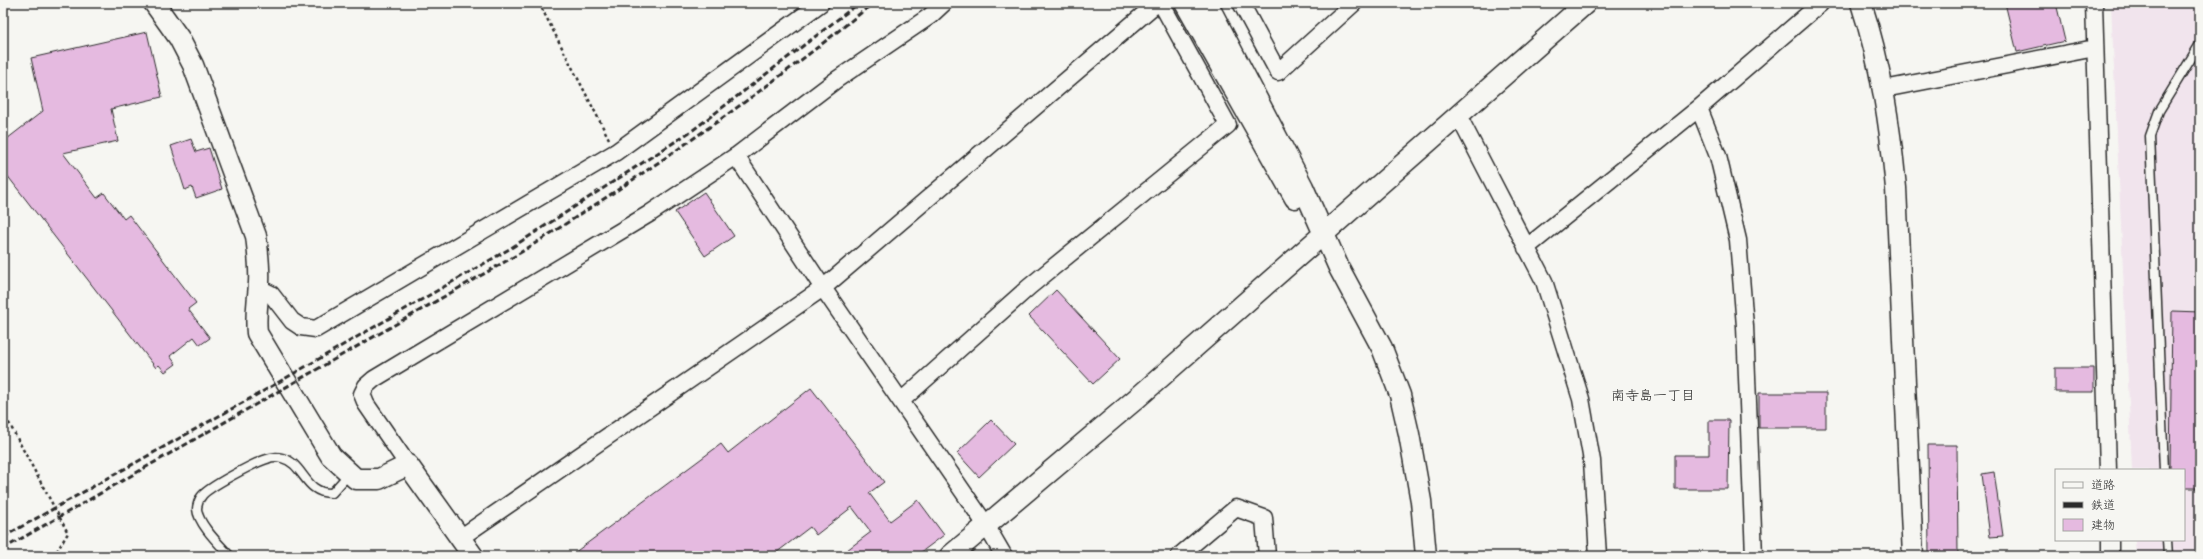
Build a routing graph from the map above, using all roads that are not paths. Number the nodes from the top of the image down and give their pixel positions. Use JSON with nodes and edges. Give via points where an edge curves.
{"nodes":[{"id":1,"x":154,"y":3,"type":"edge"},
{"id":2,"x":821,"y":3,"type":"edge"},
{"id":3,"x":944,"y":3,"type":"edge"},
{"id":4,"x":1156,"y":3,"type":"edge"},
{"id":5,"x":1161,"y":3,"type":"edge"},
{"id":6,"x":1185,"y":3,"type":"edge"},
{"id":7,"x":1207,"y":3,"type":"edge"},
{"id":8,"x":1241,"y":3,"type":"edge"},
{"id":9,"x":1354,"y":3,"type":"edge"},
{"id":10,"x":1821,"y":3,"type":"edge"},
{"id":11,"x":1861,"y":3,"type":"edge"},
{"id":12,"x":2094,"y":3,"type":"edge"},
{"id":13,"x":1577,"y":7,"type":"edge"},
{"id":14,"x":2200,"y":44,"type":"edge"},
{"id":15,"x":2095,"y":48,"type":"junction"},
{"id":16,"x":1884,"y":89,"type":"junction"},
{"id":17,"x":1699,"y":108,"type":"junction"},
{"id":18,"x":1458,"y":115,"type":"junction"},
{"id":19,"x":736,"y":156,"type":"junction"},
{"id":20,"x":1323,"y":234,"type":"junction"},
{"id":21,"x":1526,"y":248,"type":"junction"},
{"id":22,"x":258,"y":288,"type":"junction"},
{"id":23,"x":823,"y":288,"type":"junction"},
{"id":24,"x":901,"y":401,"type":"junction"},
{"id":25,"x":408,"y":465,"type":"junction"},
{"id":26,"x":2108,"y":469,"type":"edge"},
{"id":27,"x":2164,"y":469,"type":"edge"},
{"id":28,"x":349,"y":474,"type":"junction"},
{"id":29,"x":986,"y":525,"type":"junction"},
{"id":30,"x":460,"y":538,"type":"junction"},
{"id":31,"x":2110,"y":541,"type":"edge"},
{"id":32,"x":2167,"y":541,"type":"edge"},
{"id":33,"x":230,"y":556,"type":"edge"},
{"id":34,"x":473,"y":556,"type":"edge"},
{"id":35,"x":950,"y":556,"type":"edge"},
{"id":36,"x":1004,"y":556,"type":"edge"},
{"id":37,"x":1179,"y":556,"type":"edge"},
{"id":38,"x":1267,"y":556,"type":"edge"},
{"id":39,"x":1426,"y":556,"type":"edge"},
{"id":40,"x":1598,"y":556,"type":"edge"},
{"id":41,"x":1754,"y":556,"type":"edge"},
{"id":42,"x":1913,"y":556,"type":"edge"},
{"id":43,"x":2110,"y":556,"type":"edge"},
{"id":44,"x":2168,"y":556,"type":"edge"}],
"edges":[{"from":1,"to":22,"type":"street","via":[[179,38],[211,110],[256,236]]},
{"from":2,"to":22,"type":"street","via":[[616,152],[316,329],[301,327],[292,321],[271,294]]},
{"from":3,"to":19,"type":"street","via":[[930,16],[836,80]]},
{"from":4,"to":23,"type":"street"},
{"from":5,"to":24,"type":"street","via":[[1228,125],[1029,287]]},
{"from":6,"to":20,"type":"street","via":[[1292,194]]},
{"from":7,"to":20,"type":"street","via":[[1303,187]]},
{"from":8,"to":9,"type":"street","via":[[1278,72]]},
{"from":10,"to":17,"type":"street"},
{"from":11,"to":16,"type":"street"},
{"from":12,"to":15,"type":"street"},
{"from":13,"to":18,"type":"street"},
{"from":14,"to":27,"type":"lane","via":[[2159,112],[2150,136]]},
{"from":15,"to":16,"type":"street"},
{"from":15,"to":26,"type":"street"},
{"from":16,"to":42,"type":"street","via":[[1896,188]]},
{"from":17,"to":21,"type":"street"},
{"from":17,"to":41,"type":"street","via":[[1718,156],[1738,240],[1745,326]]},
{"from":18,"to":20,"type":"street"},
{"from":18,"to":21,"type":"street"},
{"from":19,"to":23,"type":"street"},
{"from":19,"to":25,"type":"street","via":[[649,214],[366,386],[362,394],[366,404]]},
{"from":20,"to":29,"type":"street","via":[[1136,399]]},
{"from":20,"to":39,"type":"street","via":[[1382,348],[1400,394],[1421,501]]},
{"from":21,"to":40,"type":"street","via":[[1544,281],[1581,399],[1592,461]]},
{"from":22,"to":28,"type":"street","via":[[255,315],[257,333],[331,456]]},
{"from":23,"to":24,"type":"street"},
{"from":23,"to":30,"type":"street"},
{"from":24,"to":29,"type":"street"},
{"from":25,"to":28,"type":"street","via":[[379,480],[356,479]]},
{"from":25,"to":30,"type":"street"},
{"from":28,"to":33,"type":"lane","via":[[332,493],[322,493],[311,486],[288,460],[269,458],[210,489],[201,496],[197,509],[204,526]]},
{"from":29,"to":35,"type":"street"},
{"from":29,"to":36,"type":"street"},
{"from":30,"to":34,"type":"street"},
{"from":31,"to":43,"type":"street"},
{"from":32,"to":44,"type":"lane"},
{"from":37,"to":38,"type":"street","via":[[1236,508],[1264,518]]}]}
